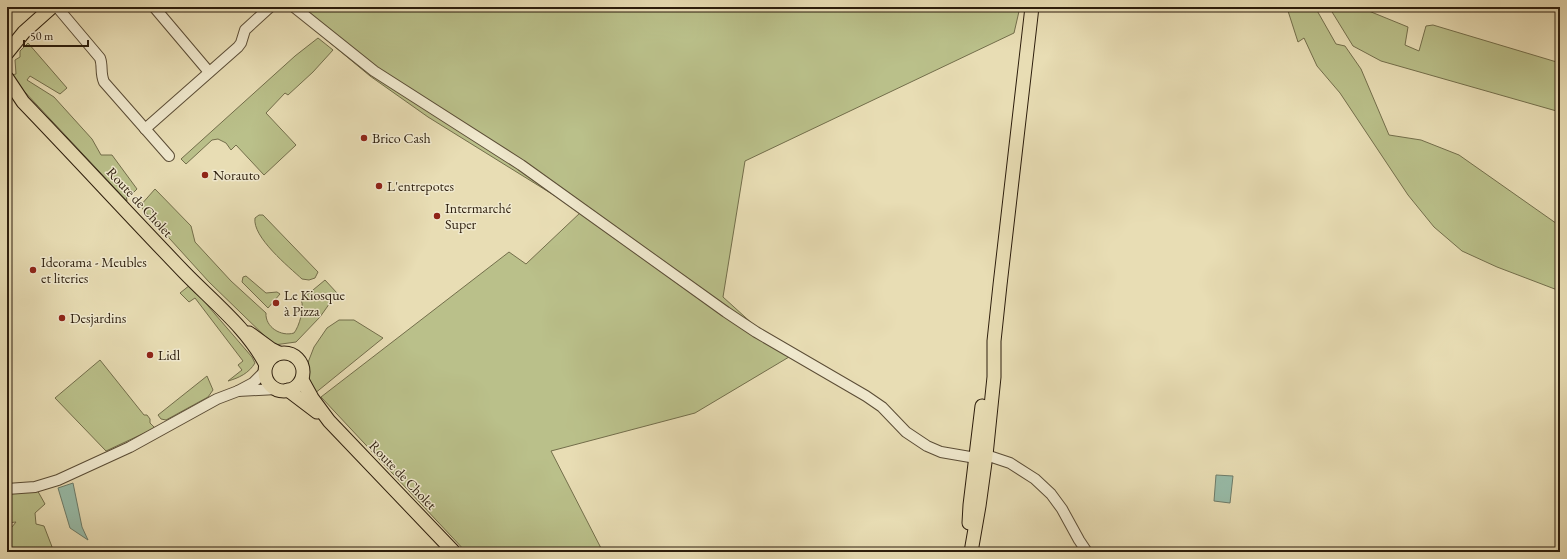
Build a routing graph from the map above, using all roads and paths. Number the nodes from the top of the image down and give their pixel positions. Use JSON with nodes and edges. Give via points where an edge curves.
{"nodes":[{"id":1,"x":52,"y":7,"type":"edge"},
{"id":2,"x":57,"y":7,"type":"edge"},
{"id":3,"x":154,"y":7,"type":"edge"},
{"id":4,"x":270,"y":7,"type":"edge"},
{"id":5,"x":294,"y":7,"type":"edge"},
{"id":6,"x":1032,"y":7,"type":"edge"},
{"id":7,"x":24,"y":32,"type":"junction"},
{"id":8,"x":7,"y":43,"type":"edge"},
{"id":9,"x":7,"y":53,"type":"edge"},
{"id":10,"x":210,"y":72,"type":"junction"},
{"id":11,"x":7,"y":78,"type":"edge"},
{"id":12,"x":7,"y":90,"type":"edge"},
{"id":13,"x":23,"y":102,"type":"junction"},
{"id":14,"x":145,"y":130,"type":"junction"},
{"id":15,"x":169,"y":156,"type":"dead end"},
{"id":16,"x":235,"y":322,"type":"junction"},
{"id":17,"x":279,"y":353,"type":"junction"},
{"id":18,"x":266,"y":368,"type":"junction"},
{"id":19,"x":302,"y":380,"type":"junction"},
{"id":20,"x":283,"y":390,"type":"junction"},
{"id":21,"x":238,"y":391,"type":"junction"},
{"id":22,"x":329,"y":421,"type":"junction"},
{"id":23,"x":981,"y":456,"type":"junction"},
{"id":24,"x":7,"y":489,"type":"edge"},
{"id":25,"x":454,"y":552,"type":"edge"},
{"id":26,"x":970,"y":552,"type":"edge"},
{"id":27,"x":1087,"y":552,"type":"edge"}],
"edges":[{"from":1,"to":7,"type":"main road"},
{"from":2,"to":14,"type":"street","via":[[100,58],[104,82]]},
{"from":3,"to":10,"type":"street"},
{"from":4,"to":10,"type":"street","via":[[245,30],[238,47]]},
{"from":5,"to":23,"type":"street","via":[[374,71],[521,165],[750,328],[866,396],[882,407],[906,432],[927,446],[941,452],[970,457]]},
{"from":6,"to":23,"type":"main road","via":[[994,341],[987,372]]},
{"from":7,"to":8,"type":"main road"},
{"from":7,"to":9,"type":"main road"},
{"from":10,"to":14,"type":"street"},
{"from":11,"to":13,"type":"main road","name":"Route de Cholet"},
{"from":12,"to":13,"type":"main road","name":"Route de Cholet"},
{"from":13,"to":16,"type":"main road","name":"Route de Cholet","via":[[185,274]]},
{"from":14,"to":15,"type":"street"},
{"from":16,"to":17,"type":"main road","name":"Route de Cholet"},
{"from":16,"to":18,"type":"main road","name":"Route de Cholet","via":[[262,358]]},
{"from":17,"to":18,"type":"main road","via":[[271,358]]},
{"from":17,"to":19,"type":"main road","via":[[291,353],[300,360],[304,370]]},
{"from":18,"to":20,"type":"main road","via":[[268,382]]},
{"from":18,"to":21,"type":"street","via":[[253,383]]},
{"from":19,"to":20,"type":"main road","via":[[296,387]]},
{"from":19,"to":22,"type":"main road","name":"Route de Cholet"},
{"from":20,"to":21,"type":"street"},
{"from":20,"to":22,"type":"main road","name":"Route de Cholet"},
{"from":21,"to":24,"type":"street","via":[[218,399],[130,447],[58,480]]},
{"from":22,"to":25,"type":"main road","name":"Route de Cholet"},
{"from":23,"to":26,"type":"main road","via":[[970,505]]},
{"from":23,"to":27,"type":"street","via":[[1010,463],[1035,479],[1062,509]]}]}
